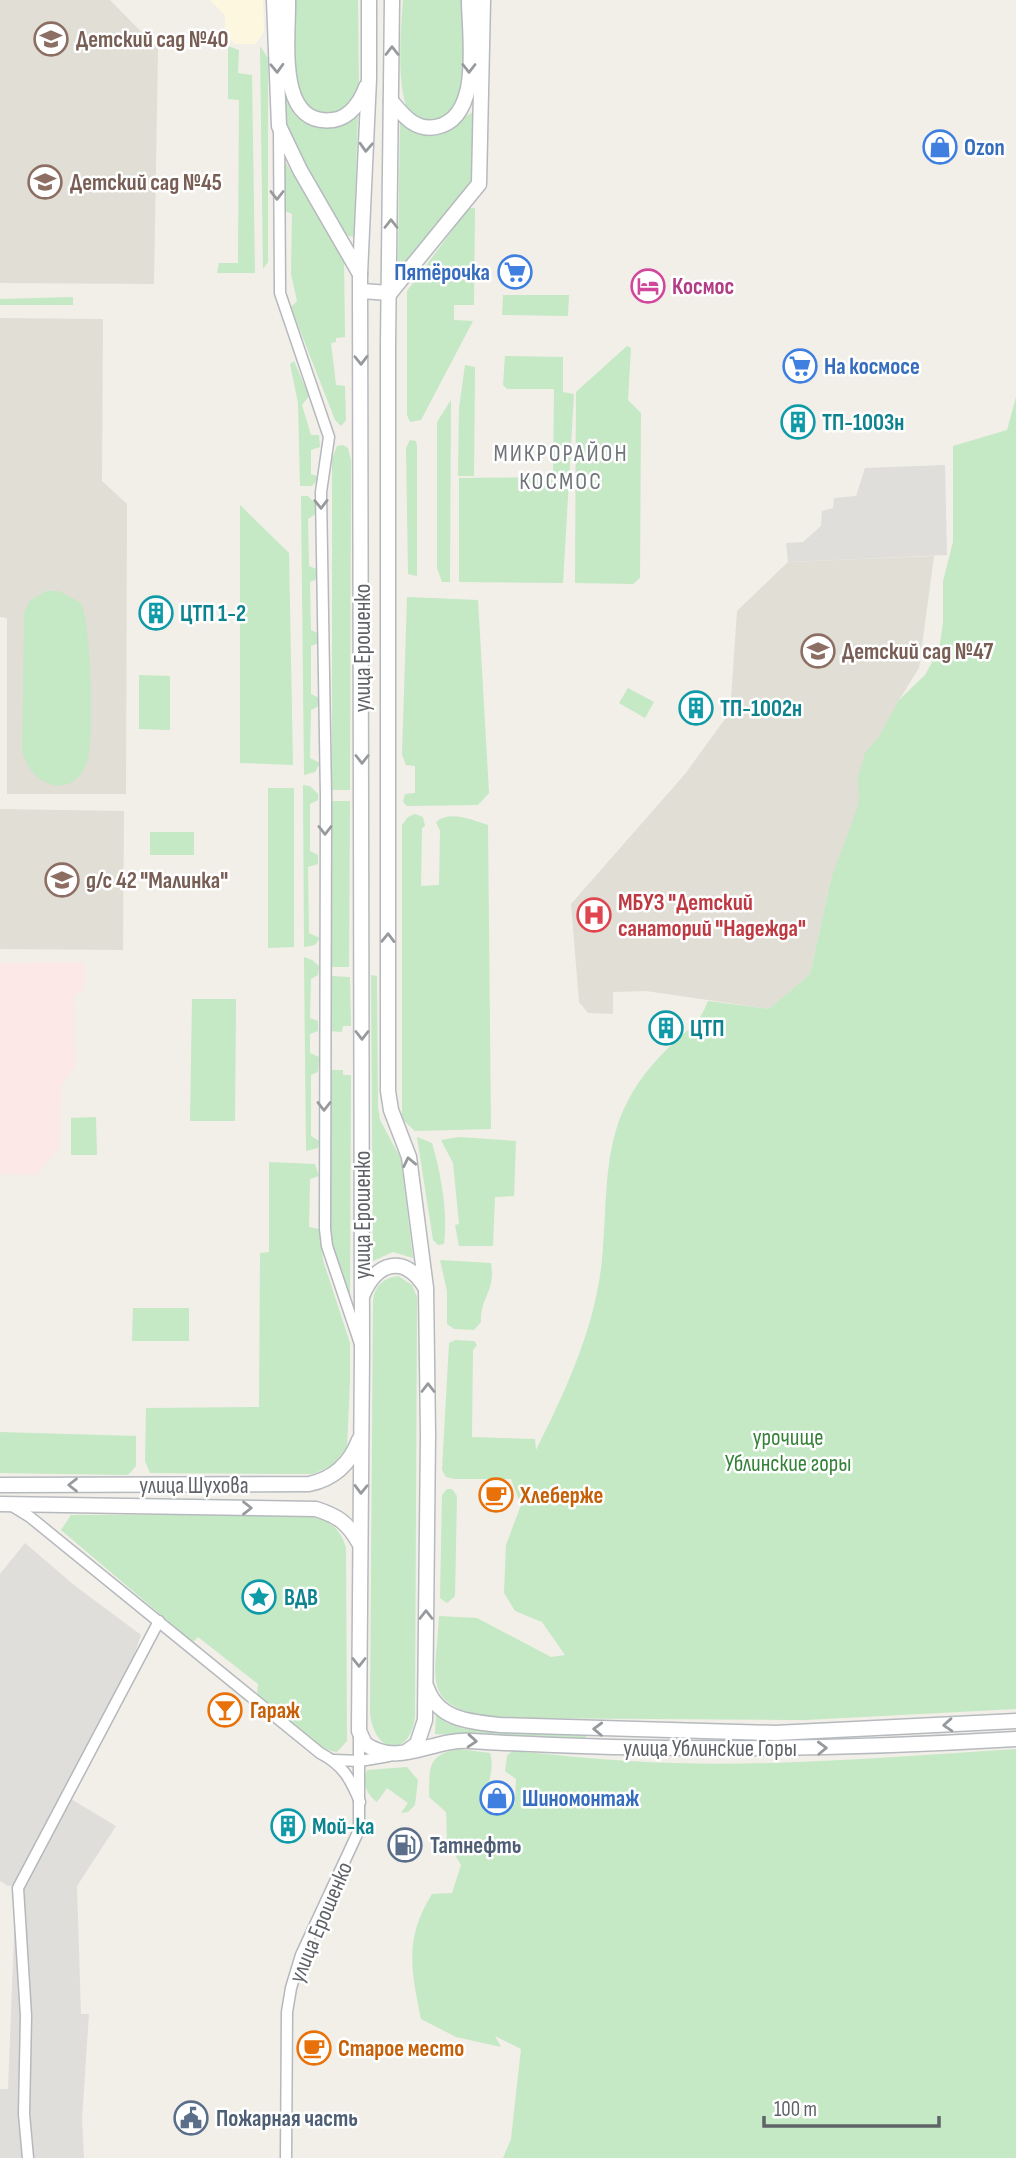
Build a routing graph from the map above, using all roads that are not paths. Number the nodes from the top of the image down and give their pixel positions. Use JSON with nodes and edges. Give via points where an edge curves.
{"nodes":[{"id":1,"x":274,"y":0,"type":"edge"},
{"id":2,"x":288,"y":0,"type":"edge"},
{"id":3,"x":369,"y":0,"type":"edge"},
{"id":4,"x":392,"y":0,"type":"edge"},
{"id":5,"x":469,"y":0,"type":"edge"},
{"id":6,"x":483,"y":0,"type":"edge"},
{"id":7,"x":369,"y":79,"type":"junction"},
{"id":8,"x":391,"y":101,"type":"junction"},
{"id":9,"x":279,"y":127,"type":"junction"},
{"id":10,"x":360,"y":274,"type":"junction"},
{"id":11,"x":362,"y":291,"type":"junction"},
{"id":12,"x":390,"y":293,"type":"junction"},
{"id":13,"x":426,"y":1288,"type":"junction"},
{"id":14,"x":362,"y":1296,"type":"junction"},
{"id":15,"x":362,"y":1351,"type":"junction"},
{"id":16,"x":361,"y":1433,"type":"junction"},
{"id":17,"x":0,"y":1485,"type":"edge"},
{"id":18,"x":5,"y":1504,"type":"edge"},
{"id":19,"x":360,"y":1544,"type":"junction"},
{"id":20,"x":159,"y":1621,"type":"junction"},
{"id":21,"x":426,"y":1684,"type":"junction"},
{"id":22,"x":1016,"y":1721,"type":"edge"},
{"id":23,"x":359,"y":1731,"type":"junction"},
{"id":24,"x":1016,"y":1739,"type":"edge"},
{"id":25,"x":405,"y":1752,"type":"junction"},
{"id":26,"x":389,"y":1756,"type":"junction"},
{"id":27,"x":334,"y":1760,"type":"junction"},
{"id":28,"x":360,"y":1760,"type":"junction"},
{"id":29,"x":360,"y":1801,"type":"junction"},
{"id":30,"x":27,"y":2158,"type":"edge"},
{"id":31,"x":286,"y":2158,"type":"edge"}],
"edges":[{"from":1,"to":9,"type":"main road","one_way":true},
{"from":2,"to":7,"type":"main road","via":[[290,85],[299,109],[323,120],[347,116]]},
{"from":3,"to":7,"type":"main road","name":"улица Ерошенко"},
{"from":8,"to":4,"type":"main road","name":"улица Ерошенко","one_way":true},
{"from":5,"to":8,"type":"main road","one_way":true,"via":[[469,84],[464,105],[442,125],[425,129],[409,121]]},
{"from":6,"to":12,"type":"main road","via":[[479,184]]},
{"from":7,"to":10,"type":"main road","name":"улица Ерошенко","one_way":true},
{"from":12,"to":8,"type":"main road","name":"улица Ерошенко","one_way":true},
{"from":9,"to":10,"type":"main road"},
{"from":9,"to":15,"type":"street","name":"улица Ерошенко","one_way":true,"via":[[280,293],[329,437],[321,492],[325,1229],[330,1259]]},
{"from":10,"to":11,"type":"main road","name":"улица Ерошенко"},
{"from":11,"to":12,"type":"main road"},
{"from":11,"to":14,"type":"main road","name":"улица Ерошенко","one_way":true},
{"from":13,"to":12,"type":"main road","name":"улица Ерошенко","one_way":true,"via":[[408,1157],[388,1091]]},
{"from":13,"to":14,"type":"main road","name":"улица Ерошенко","via":[[411,1270],[390,1265],[377,1271]]},
{"from":21,"to":13,"type":"main road","name":"улица Ерошенко","one_way":true},
{"from":14,"to":15,"type":"main road","name":"улица Ерошенко"},
{"from":15,"to":16,"type":"main road","name":"улица Ерошенко"},
{"from":16,"to":17,"type":"main road","name":"улица Шухова","one_way":true,"via":[[355,1451],[339,1471],[325,1481],[309,1484]]},
{"from":16,"to":19,"type":"main road","name":"улица Ерошенко","one_way":true},
{"from":18,"to":19,"type":"main road","name":"улица Шухова","one_way":true,"via":[[316,1509],[336,1516]]},
{"from":18,"to":20,"type":"street","via":[[30,1517]]},
{"from":19,"to":23,"type":"main road","name":"улица Ерошенко","one_way":true},
{"from":20,"to":27,"type":"street"},
{"from":20,"to":30,"type":"street","via":[[18,1888],[26,2016]]},
{"from":22,"to":21,"type":"main road","name":"улица Ублинские Горы","one_way":true,"via":[[775,1733],[500,1725],[454,1717],[430,1698]]},
{"from":21,"to":25,"type":"main road","name":"улица Ерошенко","via":[[422,1733],[417,1744]]},
{"from":23,"to":26,"type":"main road","via":[[365,1744]]},
{"from":23,"to":27,"type":"street","via":[[350,1752]]},
{"from":23,"to":28,"type":"street","name":"улица Ерошенко"},
{"from":25,"to":24,"type":"main road","name":"улица Ублинские Горы","one_way":true,"via":[[455,1740],[776,1750]]},
{"from":25,"to":26,"type":"main road"},
{"from":26,"to":28,"type":"street"},
{"from":27,"to":28,"type":"street"},
{"from":27,"to":29,"type":"street","via":[[349,1774]]},
{"from":28,"to":29,"type":"street","name":"улица Ерошенко"},
{"from":29,"to":31,"type":"street","name":"улица Ерошенко","via":[[359,1830],[301,1955],[291,1988]]}]}
